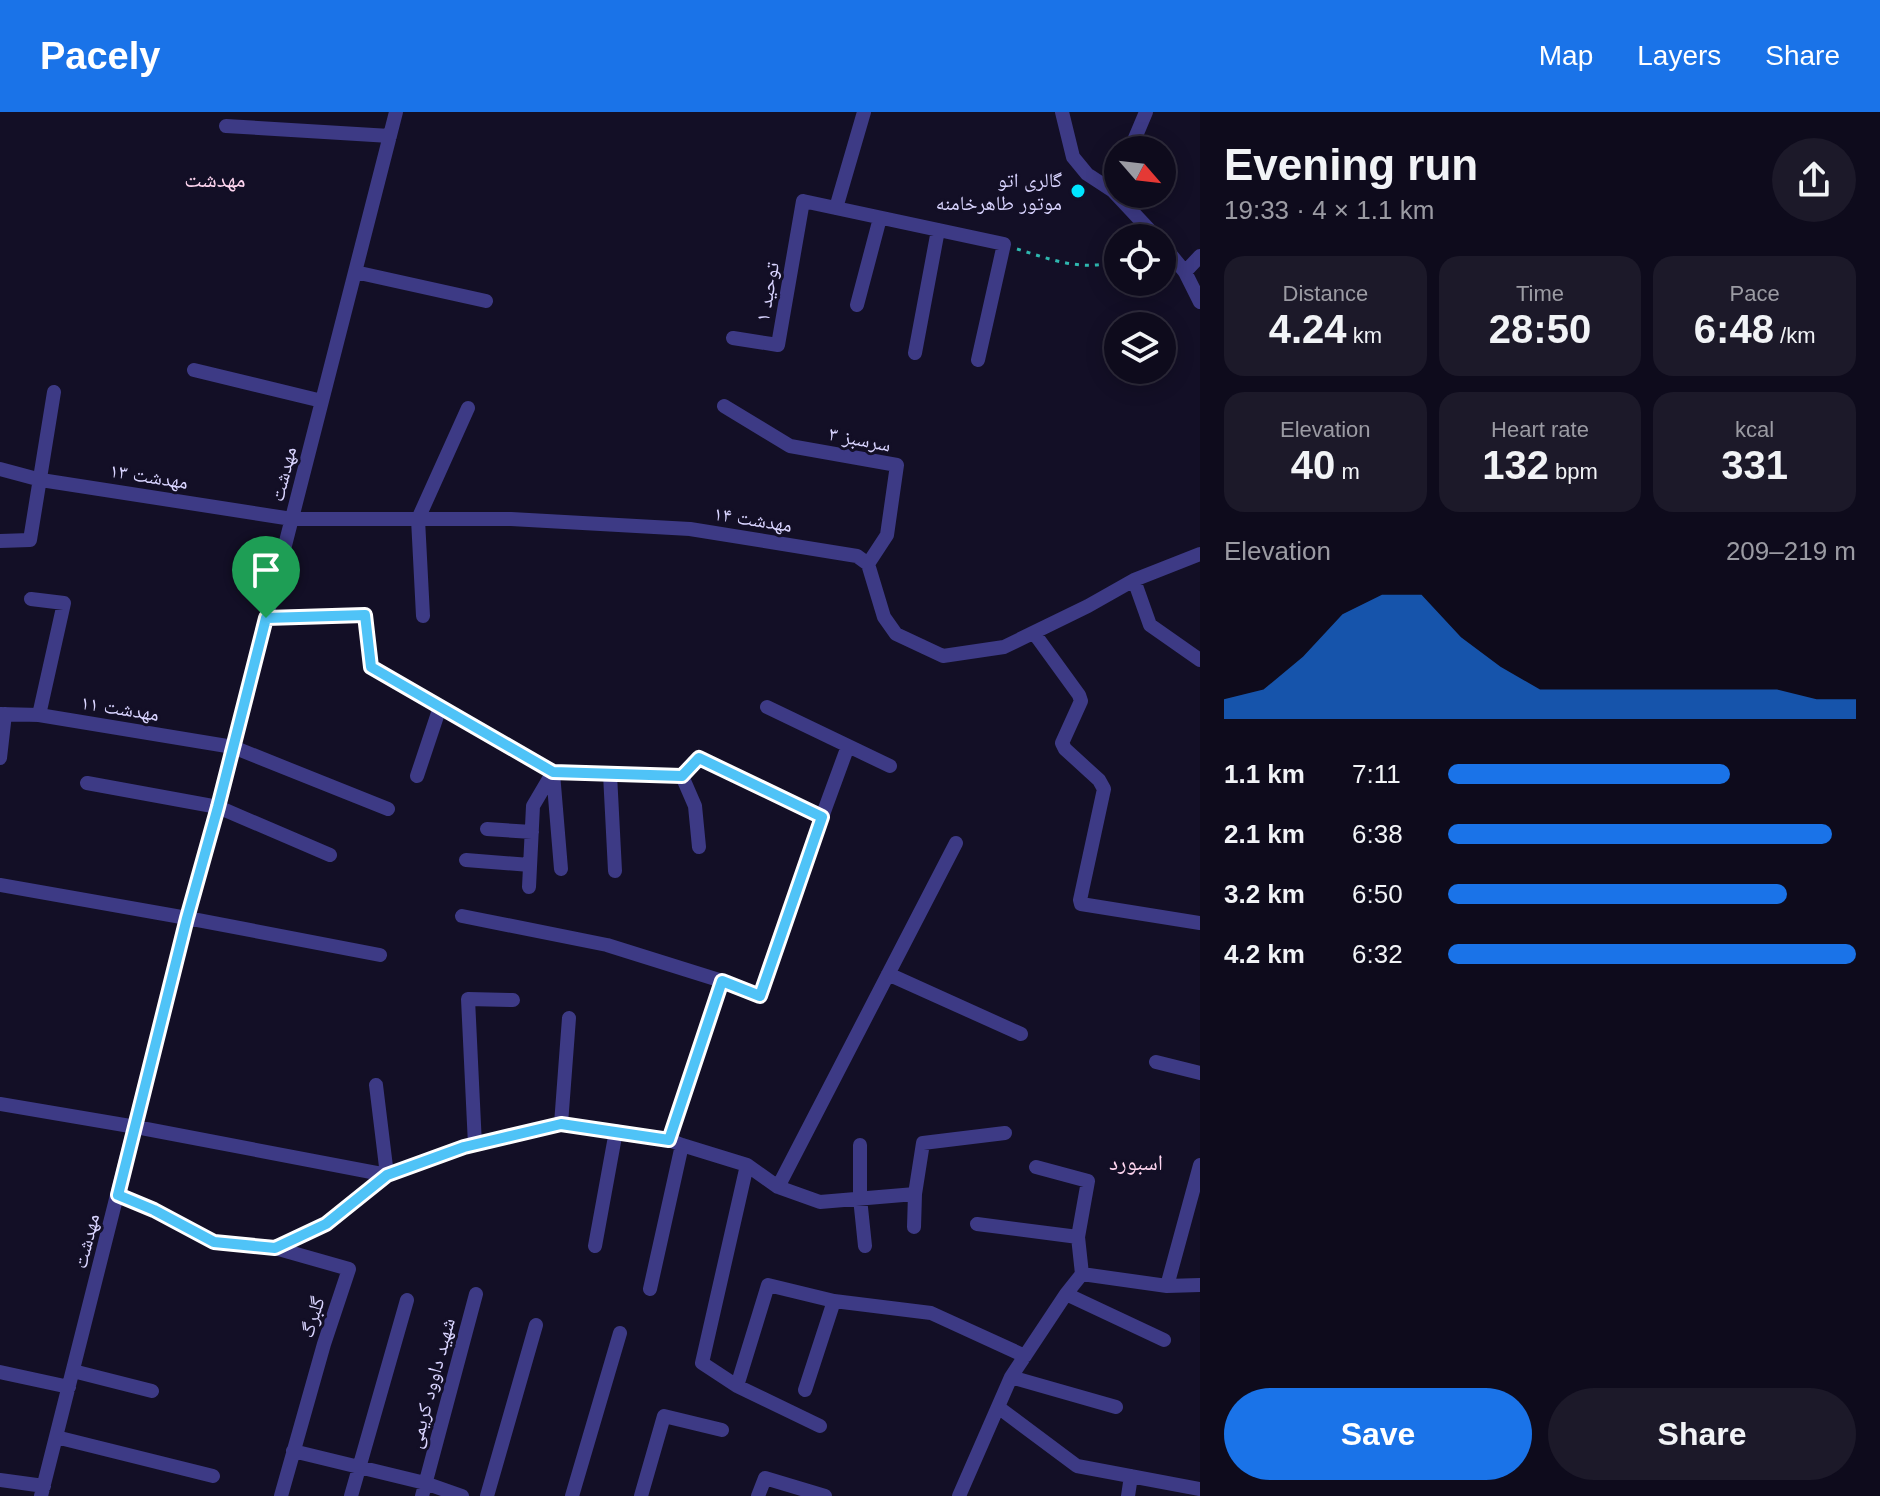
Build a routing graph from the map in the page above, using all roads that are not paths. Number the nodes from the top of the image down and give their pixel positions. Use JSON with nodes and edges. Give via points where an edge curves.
{"nodes":[{"id":1,"x":396,"y":112,"type":"edge"},
{"id":2,"x":864,"y":112,"type":"edge"},
{"id":3,"x":1062,"y":112,"type":"edge"},
{"id":4,"x":1146,"y":112,"type":"edge"},
{"id":5,"x":226,"y":126,"type":"dead end"},
{"id":6,"x":390,"y":136,"type":"junction"},
{"id":7,"x":1136,"y":136,"type":"edge"},
{"id":8,"x":1104,"y":180,"type":"edge"},
{"id":9,"x":836,"y":208,"type":"junction"},
{"id":10,"x":1134,"y":208,"type":"edge"},
{"id":11,"x":880,"y":218,"type":"junction"},
{"id":12,"x":1146,"y":224,"type":"edge"},
{"id":13,"x":938,"y":230,"type":"junction"},
{"id":14,"x":1200,"y":256,"type":"edge"},
{"id":15,"x":1176,"y":261,"type":"edge"},
{"id":16,"x":355,"y":272,"type":"junction"},
{"id":17,"x":1185,"y":272,"type":"junction"},
{"id":18,"x":486,"y":301,"type":"dead end"},
{"id":19,"x":1200,"y":302,"type":"edge"},
{"id":20,"x":857,"y":305,"type":"dead end"},
{"id":21,"x":733,"y":338,"type":"dead end"},
{"id":22,"x":915,"y":353,"type":"dead end"},
{"id":23,"x":978,"y":360,"type":"dead end"},
{"id":24,"x":194,"y":370,"type":"dead end"},
{"id":25,"x":54,"y":392,"type":"dead end"},
{"id":26,"x":322,"y":401,"type":"junction"},
{"id":27,"x":724,"y":406,"type":"dead end"},
{"id":28,"x":468,"y":408,"type":"dead end"},
{"id":29,"x":0,"y":469,"type":"edge"},
{"id":30,"x":41,"y":480,"type":"junction"},
{"id":31,"x":292,"y":519,"type":"junction"},
{"id":32,"x":418,"y":519,"type":"junction"},
{"id":33,"x":0,"y":541,"type":"edge"},
{"id":34,"x":1200,"y":554,"type":"edge"},
{"id":35,"x":868,"y":564,"type":"junction"},
{"id":36,"x":1134,"y":580,"type":"junction"},
{"id":37,"x":31,"y":599,"type":"dead end"},
{"id":38,"x":423,"y":616,"type":"dead end"},
{"id":39,"x":266,"y":618,"type":"junction"},
{"id":40,"x":1034,"y":633,"type":"junction"},
{"id":41,"x":1200,"y":660,"type":"edge"},
{"id":42,"x":440,"y":707,"type":"junction"},
{"id":43,"x":767,"y":707,"type":"dead end"},
{"id":44,"x":2,"y":714,"type":"edge"},
{"id":45,"x":39,"y":715,"type":"junction"},
{"id":46,"x":848,"y":746,"type":"junction"},
{"id":47,"x":233,"y":747,"type":"junction"},
{"id":48,"x":0,"y":758,"type":"edge"},
{"id":49,"x":890,"y":766,"type":"dead end"},
{"id":50,"x":553,"y":772,"type":"junction"},
{"id":51,"x":610,"y":774,"type":"junction"},
{"id":52,"x":417,"y":776,"type":"dead end"},
{"id":53,"x":682,"y":776,"type":"junction"},
{"id":54,"x":87,"y":783,"type":"dead end"},
{"id":55,"x":218,"y":807,"type":"junction"},
{"id":56,"x":388,"y":809,"type":"dead end"},
{"id":57,"x":822,"y":817,"type":"junction"},
{"id":58,"x":487,"y":829,"type":"dead end"},
{"id":59,"x":532,"y":832,"type":"junction"},
{"id":60,"x":956,"y":843,"type":"dead end"},
{"id":61,"x":699,"y":847,"type":"dead end"},
{"id":62,"x":330,"y":855,"type":"dead end"},
{"id":63,"x":466,"y":860,"type":"dead end"},
{"id":64,"x":530,"y":865,"type":"junction"},
{"id":65,"x":561,"y":869,"type":"dead end"},
{"id":66,"x":615,"y":871,"type":"dead end"},
{"id":67,"x":0,"y":885,"type":"edge"},
{"id":68,"x":529,"y":887,"type":"dead end"},
{"id":69,"x":462,"y":916,"type":"dead end"},
{"id":70,"x":187,"y":918,"type":"junction"},
{"id":71,"x":1200,"y":923,"type":"edge"},
{"id":72,"x":380,"y":955,"type":"dead end"},
{"id":73,"x":888,"y":974,"type":"junction"},
{"id":74,"x":722,"y":981,"type":"junction"},
{"id":75,"x":513,"y":1000,"type":"dead end"},
{"id":76,"x":569,"y":1018,"type":"dead end"},
{"id":77,"x":1021,"y":1034,"type":"dead end"},
{"id":78,"x":1156,"y":1062,"type":"dead end"},
{"id":79,"x":1200,"y":1073,"type":"edge"},
{"id":80,"x":376,"y":1085,"type":"dead end"},
{"id":81,"x":0,"y":1104,"type":"edge"},
{"id":82,"x":561,"y":1124,"type":"junction"},
{"id":83,"x":136,"y":1127,"type":"junction"},
{"id":84,"x":616,"y":1131,"type":"junction"},
{"id":85,"x":1005,"y":1133,"type":"dead end"},
{"id":86,"x":675,"y":1142,"type":"junction"},
{"id":87,"x":475,"y":1145,"type":"junction"},
{"id":88,"x":860,"y":1145,"type":"dead end"},
{"id":89,"x":747,"y":1165,"type":"junction"},
{"id":90,"x":1200,"y":1165,"type":"edge"},
{"id":91,"x":1036,"y":1167,"type":"dead end"},
{"id":92,"x":387,"y":1175,"type":"junction"},
{"id":93,"x":778,"y":1187,"type":"junction"},
{"id":94,"x":915,"y":1194,"type":"junction"},
{"id":95,"x":118,"y":1195,"type":"junction"},
{"id":96,"x":860,"y":1198,"type":"junction"},
{"id":97,"x":977,"y":1224,"type":"dead end"},
{"id":98,"x":914,"y":1227,"type":"dead end"},
{"id":99,"x":1078,"y":1237,"type":"junction"},
{"id":100,"x":595,"y":1246,"type":"dead end"},
{"id":101,"x":865,"y":1246,"type":"dead end"},
{"id":102,"x":275,"y":1248,"type":"junction"},
{"id":103,"x":1082,"y":1274,"type":"junction"},
{"id":104,"x":1200,"y":1285,"type":"edge"},
{"id":105,"x":1167,"y":1286,"type":"junction"},
{"id":106,"x":650,"y":1289,"type":"dead end"},
{"id":107,"x":476,"y":1294,"type":"dead end"},
{"id":108,"x":1066,"y":1294,"type":"junction"},
{"id":109,"x":407,"y":1300,"type":"dead end"},
{"id":110,"x":834,"y":1301,"type":"junction"},
{"id":111,"x":536,"y":1325,"type":"dead end"},
{"id":112,"x":620,"y":1333,"type":"dead end"},
{"id":113,"x":1164,"y":1340,"type":"dead end"},
{"id":114,"x":1025,"y":1356,"type":"junction"},
{"id":115,"x":73,"y":1371,"type":"junction"},
{"id":116,"x":0,"y":1372,"type":"edge"},
{"id":117,"x":1011,"y":1377,"type":"junction"},
{"id":118,"x":737,"y":1386,"type":"junction"},
{"id":119,"x":69,"y":1387,"type":"junction"},
{"id":120,"x":805,"y":1390,"type":"dead end"},
{"id":121,"x":152,"y":1391,"type":"dead end"},
{"id":122,"x":998,"y":1407,"type":"junction"},
{"id":123,"x":1116,"y":1407,"type":"dead end"},
{"id":124,"x":820,"y":1426,"type":"dead end"},
{"id":125,"x":722,"y":1430,"type":"dead end"},
{"id":126,"x":56,"y":1437,"type":"junction"},
{"id":127,"x":293,"y":1451,"type":"junction"},
{"id":128,"x":359,"y":1466,"type":"junction"},
{"id":129,"x":213,"y":1476,"type":"dead end"},
{"id":130,"x":1131,"y":1476,"type":"junction"},
{"id":131,"x":0,"y":1480,"type":"edge"},
{"id":132,"x":424,"y":1489,"type":"edge"},
{"id":133,"x":1200,"y":1489,"type":"edge"},
{"id":134,"x":42,"y":1491,"type":"edge"},
{"id":135,"x":281,"y":1496,"type":"edge"},
{"id":136,"x":351,"y":1496,"type":"edge"},
{"id":137,"x":462,"y":1496,"type":"edge"},
{"id":138,"x":487,"y":1496,"type":"edge"},
{"id":139,"x":572,"y":1496,"type":"edge"},
{"id":140,"x":641,"y":1496,"type":"edge"},
{"id":141,"x":758,"y":1496,"type":"edge"},
{"id":142,"x":825,"y":1496,"type":"edge"},
{"id":143,"x":959,"y":1496,"type":"edge"},
{"id":144,"x":1128,"y":1496,"type":"edge"}],
"edges":[{"from":1,"to":6,"type":"street","name":"مهدشت"},
{"from":2,"to":9,"type":"street"},
{"from":3,"to":8,"type":"street","via":[[1073,157],[1087,174]]},
{"from":4,"to":7,"type":"street"},
{"from":5,"to":6,"type":"street"},
{"from":6,"to":16,"type":"street","name":"مهدشت"},
{"from":9,"to":11,"type":"street"},
{"from":9,"to":21,"type":"street","name":"توحید ۱","via":[[803,201],[778,345]]},
{"from":10,"to":12,"type":"street"},
{"from":11,"to":13,"type":"street"},
{"from":11,"to":20,"type":"street"},
{"from":13,"to":22,"type":"street"},
{"from":13,"to":23,"type":"street","via":[[1004,244]]},
{"from":14,"to":17,"type":"street"},
{"from":15,"to":17,"type":"street"},
{"from":16,"to":18,"type":"street"},
{"from":16,"to":26,"type":"street","name":"مهدشت"},
{"from":17,"to":19,"type":"street"},
{"from":24,"to":26,"type":"street"},
{"from":25,"to":30,"type":"street"},
{"from":26,"to":31,"type":"street","name":"مهدشت"},
{"from":27,"to":35,"type":"street","name":"سرسبز ۳","via":[[790,446],[897,465],[887,535]]},
{"from":28,"to":32,"type":"street"},
{"from":29,"to":30,"type":"street","name":"مهدشت ۱۳"},
{"from":30,"to":31,"type":"street","name":"مهدشت ۱۳"},
{"from":30,"to":33,"type":"street","via":[[30,540]]},
{"from":31,"to":32,"type":"street","name":"مهدشت ۱۴"},
{"from":31,"to":39,"type":"street","name":"مهدشت"},
{"from":32,"to":35,"type":"street","name":"مهدشت ۱۴","via":[[690,529],[857,556]]},
{"from":32,"to":38,"type":"street"},
{"from":34,"to":36,"type":"street"},
{"from":35,"to":40,"type":"street","via":[[884,617],[896,634],[943,656],[1004,647]]},
{"from":36,"to":40,"type":"street"},
{"from":36,"to":41,"type":"street","via":[[1150,625]]},
{"from":37,"to":45,"type":"street","via":[[64,603]]},
{"from":39,"to":42,"type":"street","via":[[365,615],[371,667]]},
{"from":39,"to":47,"type":"street","name":"مهدشت"},
{"from":40,"to":71,"type":"street","via":[[1081,701],[1062,743],[1104,789],[1081,904]]},
{"from":42,"to":50,"type":"street"},
{"from":42,"to":52,"type":"street"},
{"from":43,"to":46,"type":"street"},
{"from":44,"to":45,"type":"street","name":"مهدشت ۱۱"},
{"from":44,"to":48,"type":"street"},
{"from":45,"to":47,"type":"street","name":"مهدشت ۱۱"},
{"from":46,"to":49,"type":"street"},
{"from":46,"to":57,"type":"street"},
{"from":47,"to":55,"type":"street","name":"مهدشت"},
{"from":47,"to":56,"type":"street","name":"مهدشت ۱۱"},
{"from":50,"to":51,"type":"street"},
{"from":50,"to":59,"type":"street","via":[[533,806]]},
{"from":50,"to":65,"type":"street"},
{"from":51,"to":53,"type":"street"},
{"from":51,"to":66,"type":"street"},
{"from":53,"to":57,"type":"street","via":[[699,758]]},
{"from":53,"to":61,"type":"street","via":[[695,806]]},
{"from":54,"to":55,"type":"street"},
{"from":55,"to":62,"type":"street"},
{"from":55,"to":70,"type":"street","name":"مهدشت"},
{"from":57,"to":74,"type":"street","via":[[760,996]]},
{"from":58,"to":59,"type":"street"},
{"from":59,"to":64,"type":"street"},
{"from":60,"to":73,"type":"street"},
{"from":63,"to":64,"type":"street"},
{"from":64,"to":68,"type":"street"},
{"from":67,"to":70,"type":"street"},
{"from":69,"to":74,"type":"street","via":[[607,945]]},
{"from":70,"to":72,"type":"street"},
{"from":70,"to":83,"type":"street","name":"مهدشت"},
{"from":73,"to":77,"type":"street"},
{"from":73,"to":93,"type":"street"},
{"from":74,"to":86,"type":"street"},
{"from":75,"to":87,"type":"street","via":[[468,999]]},
{"from":76,"to":82,"type":"street"},
{"from":78,"to":79,"type":"street"},
{"from":80,"to":92,"type":"street"},
{"from":81,"to":83,"type":"street"},
{"from":82,"to":84,"type":"street"},
{"from":82,"to":87,"type":"street"},
{"from":83,"to":92,"type":"street"},
{"from":83,"to":95,"type":"street","name":"مهدشت"},
{"from":84,"to":86,"type":"street"},
{"from":84,"to":100,"type":"street"},
{"from":85,"to":94,"type":"street","via":[[923,1143]]},
{"from":86,"to":89,"type":"street"},
{"from":86,"to":106,"type":"street"},
{"from":87,"to":92,"type":"street"},
{"from":88,"to":96,"type":"street"},
{"from":89,"to":93,"type":"street"},
{"from":89,"to":118,"type":"street","via":[[702,1363]]},
{"from":90,"to":105,"type":"street"},
{"from":91,"to":99,"type":"street","via":[[1088,1181]]},
{"from":92,"to":102,"type":"street","via":[[326,1224]]},
{"from":93,"to":96,"type":"street","via":[[820,1202]]},
{"from":94,"to":96,"type":"street"},
{"from":94,"to":98,"type":"street"},
{"from":95,"to":102,"type":"street","via":[[214,1242]]},
{"from":95,"to":115,"type":"street","name":"مهدشت"},
{"from":96,"to":101,"type":"street"},
{"from":97,"to":99,"type":"street"},
{"from":99,"to":103,"type":"street"},
{"from":102,"to":127,"type":"street","name":"گلبرگ","via":[[349,1269]]},
{"from":103,"to":105,"type":"street"},
{"from":103,"to":108,"type":"street"},
{"from":104,"to":105,"type":"street"},
{"from":107,"to":132,"type":"street","name":"شهید داوود کریمی"},
{"from":108,"to":113,"type":"street"},
{"from":108,"to":114,"type":"street"},
{"from":109,"to":128,"type":"street"},
{"from":110,"to":114,"type":"street","via":[[931,1313]]},
{"from":110,"to":118,"type":"street","via":[[768,1285]]},
{"from":110,"to":120,"type":"street"},
{"from":111,"to":138,"type":"street"},
{"from":112,"to":139,"type":"street"},
{"from":114,"to":117,"type":"street"},
{"from":115,"to":119,"type":"street","name":"مهدشت"},
{"from":115,"to":121,"type":"street"},
{"from":116,"to":119,"type":"street"},
{"from":117,"to":122,"type":"street"},
{"from":117,"to":123,"type":"street"},
{"from":118,"to":124,"type":"street"},
{"from":119,"to":126,"type":"street","name":"مهدشت"},
{"from":122,"to":130,"type":"street","via":[[1077,1466]]},
{"from":122,"to":143,"type":"street"},
{"from":125,"to":140,"type":"street","via":[[664,1416]]},
{"from":126,"to":129,"type":"street"},
{"from":126,"to":134,"type":"street","name":"مهدشت"},
{"from":127,"to":128,"type":"street"},
{"from":127,"to":135,"type":"street"},
{"from":128,"to":132,"type":"street"},
{"from":128,"to":136,"type":"street"},
{"from":130,"to":133,"type":"street"},
{"from":130,"to":144,"type":"street"},
{"from":131,"to":134,"type":"street"},
{"from":132,"to":137,"type":"street"},
{"from":141,"to":142,"type":"street","via":[[765,1478]]}]}
